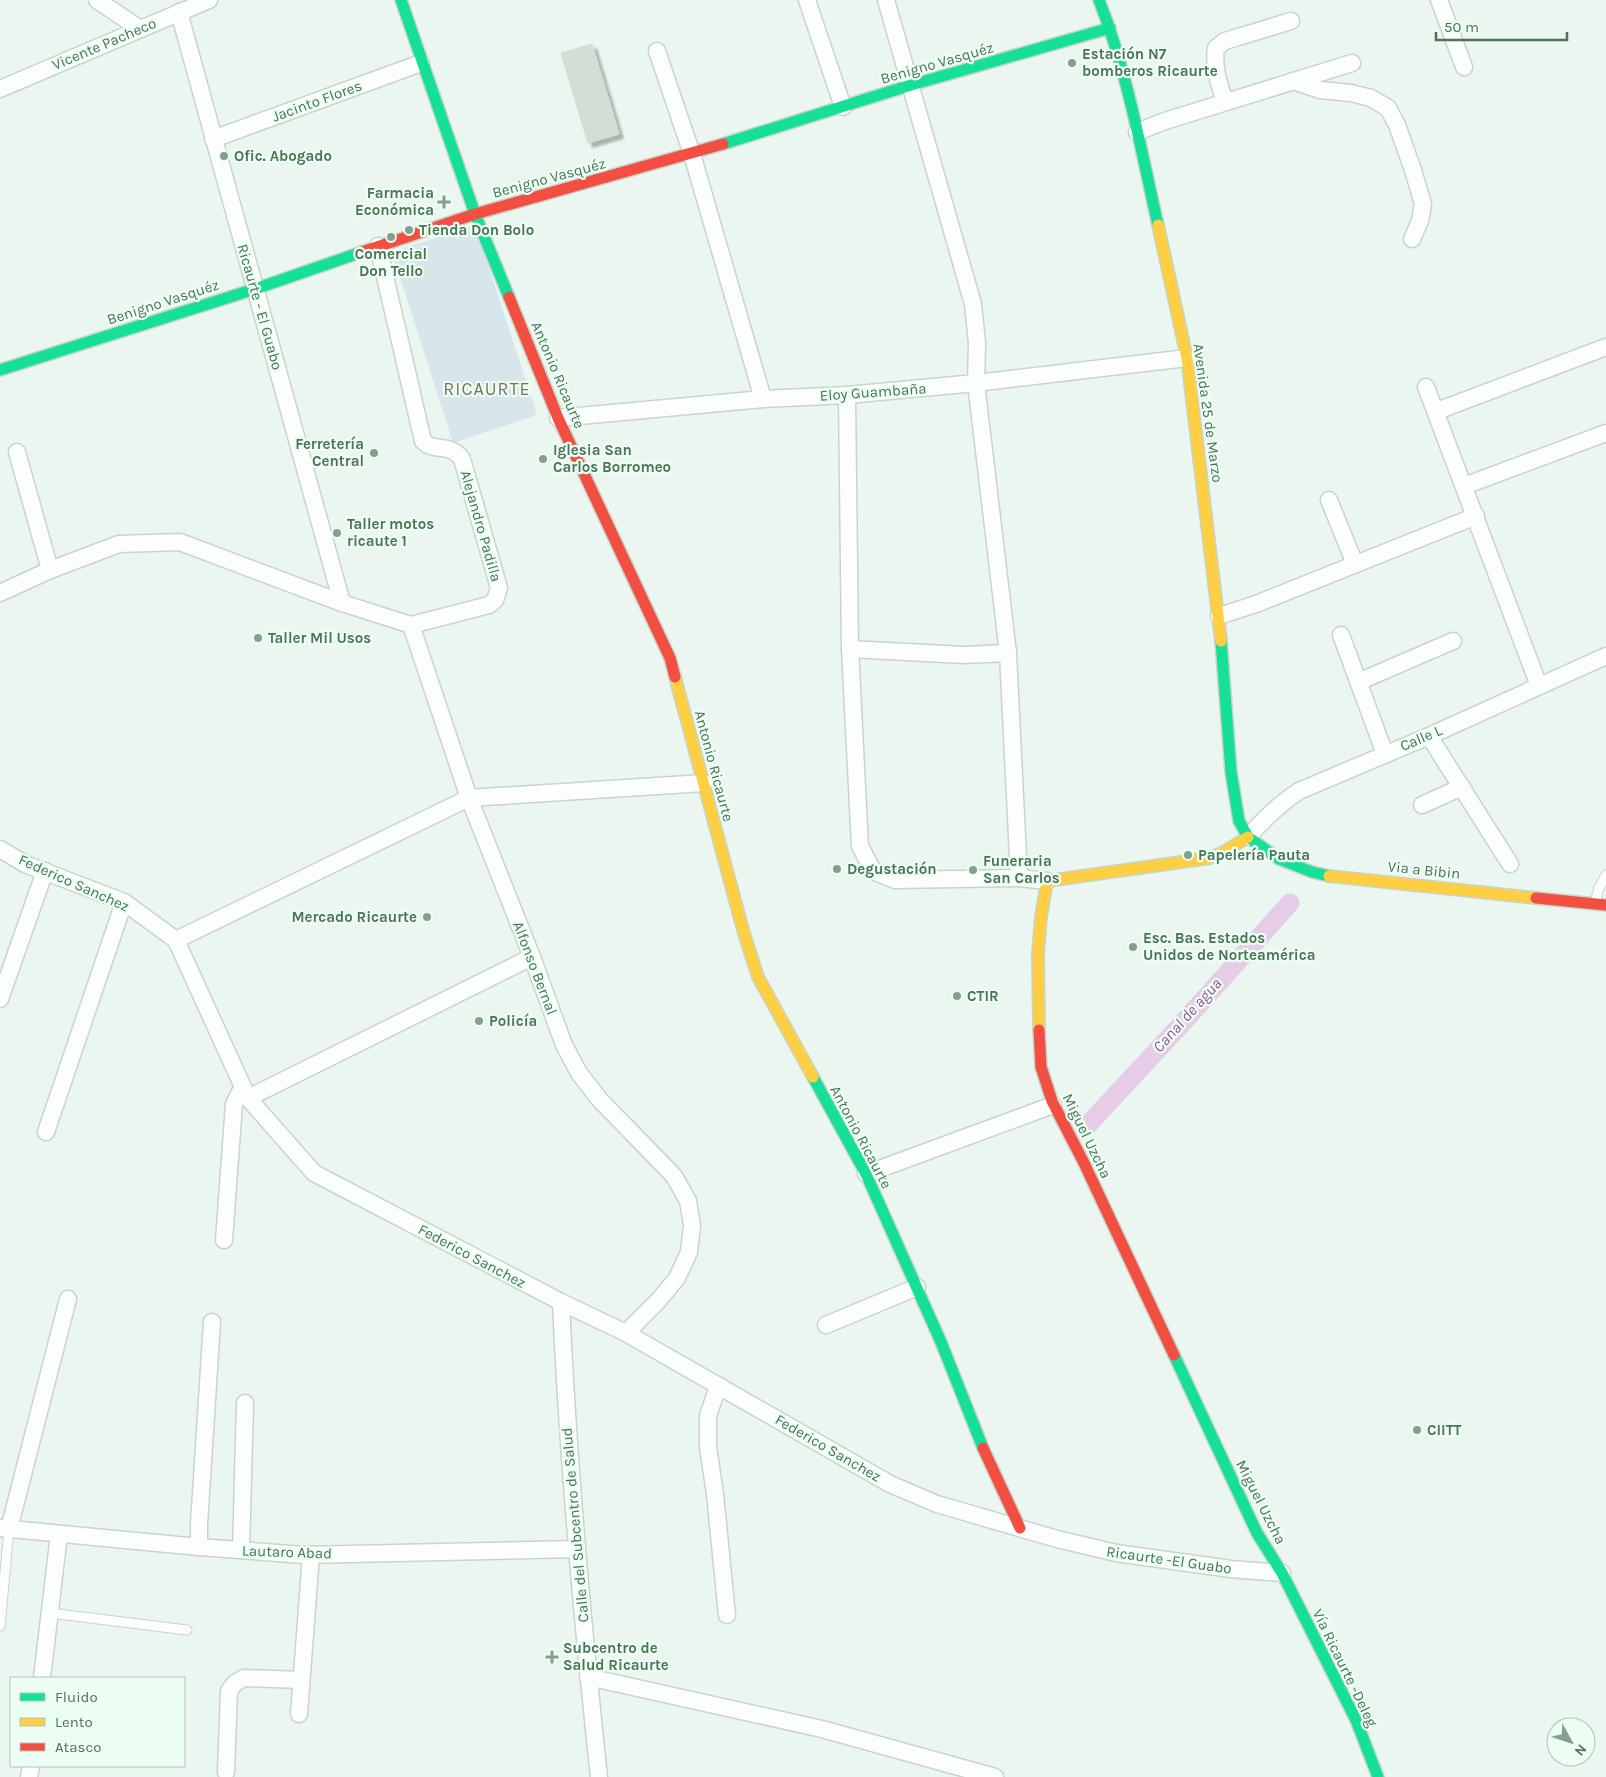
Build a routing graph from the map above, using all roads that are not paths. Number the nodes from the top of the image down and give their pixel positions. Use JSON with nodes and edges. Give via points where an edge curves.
{"nodes":[{"id":1,"x":97,"y":0,"type":"edge"},
{"id":2,"x":209,"y":0,"type":"edge"},
{"id":3,"x":401,"y":0,"type":"edge"},
{"id":4,"x":807,"y":0,"type":"edge"},
{"id":5,"x":886,"y":0,"type":"edge"},
{"id":6,"x":1099,"y":0,"type":"edge"},
{"id":7,"x":1439,"y":0,"type":"edge"},
{"id":8,"x":178,"y":12,"type":"junction"},
{"id":9,"x":1291,"y":21,"type":"dead end"},
{"id":10,"x":1110,"y":28,"type":"junction"},
{"id":11,"x":140,"y":29,"type":"junction"},
{"id":12,"x":657,"y":51,"type":"dead end"},
{"id":13,"x":421,"y":62,"type":"junction"},
{"id":14,"x":1352,"y":63,"type":"dead end"},
{"id":15,"x":1464,"y":67,"type":"dead end"},
{"id":16,"x":1293,"y":81,"type":"junction"},
{"id":17,"x":911,"y":85,"type":"junction"},
{"id":18,"x":0,"y":89,"type":"edge"},
{"id":19,"x":1225,"y":102,"type":"junction"},
{"id":20,"x":843,"y":107,"type":"junction"},
{"id":21,"x":1137,"y":132,"type":"junction"},
{"id":22,"x":213,"y":139,"type":"junction"},
{"id":23,"x":692,"y":154,"type":"junction"},
{"id":24,"x":475,"y":214,"type":"junction"},
{"id":25,"x":1412,"y":239,"type":"dead end"},
{"id":26,"x":378,"y":246,"type":"junction"},
{"id":27,"x":255,"y":288,"type":"junction"},
{"id":28,"x":1606,"y":347,"type":"edge"},
{"id":29,"x":1186,"y":358,"type":"junction"},
{"id":30,"x":0,"y":370,"type":"edge"},
{"id":31,"x":976,"y":383,"type":"junction"},
{"id":32,"x":1426,"y":387,"type":"dead end"},
{"id":33,"x":847,"y":395,"type":"junction"},
{"id":34,"x":763,"y":399,"type":"junction"},
{"id":35,"x":1437,"y":412,"type":"junction"},
{"id":36,"x":558,"y":418,"type":"junction"},
{"id":37,"x":1606,"y":433,"type":"edge"},
{"id":38,"x":17,"y":452,"type":"dead end"},
{"id":39,"x":1464,"y":486,"type":"junction"},
{"id":40,"x":1329,"y":500,"type":"dead end"},
{"id":41,"x":1476,"y":516,"type":"junction"},
{"id":42,"x":1355,"y":564,"type":"junction"},
{"id":43,"x":50,"y":570,"type":"junction"},
{"id":44,"x":0,"y":593,"type":"edge"},
{"id":45,"x":342,"y":603,"type":"junction"},
{"id":46,"x":1219,"y":616,"type":"junction"},
{"id":47,"x":411,"y":625,"type":"junction"},
{"id":48,"x":1341,"y":635,"type":"dead end"},
{"id":49,"x":1453,"y":642,"type":"dead end"},
{"id":50,"x":850,"y":649,"type":"junction"},
{"id":51,"x":1008,"y":653,"type":"junction"},
{"id":52,"x":1606,"y":656,"type":"edge"},
{"id":53,"x":1358,"y":682,"type":"junction"},
{"id":54,"x":1538,"y":686,"type":"junction"},
{"id":55,"x":1429,"y":736,"type":"junction"},
{"id":56,"x":1385,"y":754,"type":"junction"},
{"id":57,"x":704,"y":784,"type":"junction"},
{"id":58,"x":1462,"y":787,"type":"junction"},
{"id":59,"x":469,"y":798,"type":"junction"},
{"id":60,"x":1422,"y":805,"type":"dead end"},
{"id":61,"x":1248,"y":837,"type":"junction"},
{"id":62,"x":0,"y":849,"type":"edge"},
{"id":63,"x":1510,"y":864,"type":"dead end"},
{"id":64,"x":45,"y":871,"type":"junction"},
{"id":65,"x":1606,"y":875,"type":"edge"},
{"id":66,"x":1019,"y":878,"type":"junction"},
{"id":67,"x":1047,"y":881,"type":"junction"},
{"id":68,"x":124,"y":902,"type":"junction"},
{"id":69,"x":1600,"y":904,"type":"edge"},
{"id":70,"x":176,"y":940,"type":"junction"},
{"id":71,"x":532,"y":957,"type":"junction"},
{"id":72,"x":0,"y":999,"type":"edge"},
{"id":73,"x":245,"y":1093,"type":"junction"},
{"id":74,"x":1053,"y":1105,"type":"junction"},
{"id":75,"x":46,"y":1132,"type":"dead end"},
{"id":76,"x":866,"y":1174,"type":"junction"},
{"id":77,"x":224,"y":1240,"type":"dead end"},
{"id":78,"x":917,"y":1287,"type":"junction"},
{"id":79,"x":68,"y":1299,"type":"dead end"},
{"id":80,"x":561,"y":1302,"type":"junction"},
{"id":81,"x":212,"y":1322,"type":"dead end"},
{"id":82,"x":826,"y":1325,"type":"dead end"},
{"id":83,"x":626,"y":1333,"type":"junction"},
{"id":84,"x":720,"y":1386,"type":"junction"},
{"id":85,"x":245,"y":1403,"type":"dead end"},
{"id":86,"x":5,"y":1528,"type":"edge"},
{"id":87,"x":1020,"y":1528,"type":"junction"},
{"id":88,"x":59,"y":1534,"type":"junction"},
{"id":89,"x":1057,"y":1539,"type":"joint"},
{"id":90,"x":199,"y":1547,"type":"junction"},
{"id":91,"x":576,"y":1549,"type":"junction"},
{"id":92,"x":241,"y":1550,"type":"junction"},
{"id":93,"x":311,"y":1555,"type":"junction"},
{"id":94,"x":1282,"y":1573,"type":"junction"},
{"id":95,"x":50,"y":1613,"type":"junction"},
{"id":96,"x":727,"y":1615,"type":"dead end"},
{"id":97,"x":0,"y":1626,"type":"edge"},
{"id":98,"x":187,"y":1630,"type":"dead end"},
{"id":99,"x":42,"y":1677,"type":"edge"},
{"id":100,"x":588,"y":1677,"type":"junction"},
{"id":101,"x":301,"y":1680,"type":"junction"},
{"id":102,"x":299,"y":1714,"type":"dead end"},
{"id":103,"x":226,"y":1772,"type":"dead end"},
{"id":104,"x":599,"y":1777,"type":"edge"},
{"id":105,"x":995,"y":1777,"type":"edge"},
{"id":106,"x":1378,"y":1777,"type":"edge"}],
"edges":[{"from":1,"to":11,"type":"street"},
{"from":2,"to":8,"type":"street","name":"Vicente Pacheco"},
{"from":3,"to":13,"type":"main road","name":"Antonio Ricaurte"},
{"from":4,"to":20,"type":"street"},
{"from":5,"to":17,"type":"street"},
{"from":6,"to":10,"type":"main road","name":"Avenida 25 de Marzo"},
{"from":7,"to":15,"type":"street"},
{"from":8,"to":11,"type":"street","name":"Vicente Pacheco"},
{"from":8,"to":22,"type":"street","name":"Ricaurte - El Guabo"},
{"from":9,"to":19,"type":"street","via":[[1225,41],[1216,48],[1214,60]]},
{"from":10,"to":17,"type":"main road","name":"Benigno Vasquéz"},
{"from":10,"to":21,"type":"main road","name":"Avenida 25 de Marzo"},
{"from":11,"to":18,"type":"street","name":"Vicente Pacheco"},
{"from":12,"to":23,"type":"street"},
{"from":13,"to":22,"type":"street","name":"Jacinto Flores"},
{"from":13,"to":24,"type":"main road","name":"Antonio Ricaurte"},
{"from":14,"to":16,"type":"street"},
{"from":16,"to":19,"type":"street"},
{"from":16,"to":25,"type":"street","via":[[1320,90],[1371,98],[1388,108],[1414,170],[1423,204]]},
{"from":17,"to":20,"type":"main road","name":"Benigno Vasquéz"},
{"from":17,"to":31,"type":"street","via":[[973,304],[977,343]]},
{"from":19,"to":21,"type":"street"},
{"from":20,"to":23,"type":"main road","name":"Benigno Vasquéz"},
{"from":21,"to":29,"type":"main road","name":"Avenida 25 de Marzo"},
{"from":22,"to":27,"type":"street","name":"Ricaurte - El Guabo"},
{"from":23,"to":24,"type":"main road","name":"Benigno Vasquéz"},
{"from":23,"to":34,"type":"street"},
{"from":24,"to":26,"type":"main road","name":"Benigno Vasquéz"},
{"from":24,"to":36,"type":"main road","name":"Antonio Ricaurte"},
{"from":26,"to":27,"type":"main road","name":"Benigno Vasquéz"},
{"from":26,"to":47,"type":"street","name":"Alejandro Padilla","via":[[423,441],[431,447],[451,449],[462,459],[499,588],[495,600],[489,605]]},
{"from":27,"to":30,"type":"main road","name":"Benigno Vasquéz"},
{"from":27,"to":45,"type":"street","name":"Ricaurte - El Guabo"},
{"from":28,"to":35,"type":"street"},
{"from":29,"to":31,"type":"street","name":"Eloy Guambaña"},
{"from":29,"to":46,"type":"main road","name":"Avenida 25 de Marzo"},
{"from":31,"to":33,"type":"street","name":"Eloy Guambaña"},
{"from":31,"to":51,"type":"street"},
{"from":32,"to":35,"type":"street"},
{"from":33,"to":34,"type":"street","name":"Eloy Guambaña"},
{"from":33,"to":50,"type":"street"},
{"from":34,"to":36,"type":"street","name":"Eloy Guambaña"},
{"from":35,"to":39,"type":"street"},
{"from":36,"to":57,"type":"main road","name":"Antonio Ricaurte","via":[[670,658]]},
{"from":37,"to":39,"type":"street"},
{"from":38,"to":43,"type":"street"},
{"from":39,"to":41,"type":"street"},
{"from":40,"to":42,"type":"street"},
{"from":41,"to":42,"type":"street"},
{"from":41,"to":54,"type":"street"},
{"from":42,"to":46,"type":"street"},
{"from":43,"to":44,"type":"street"},
{"from":43,"to":45,"type":"street","via":[[119,544],[180,542]]},
{"from":45,"to":47,"type":"street"},
{"from":46,"to":61,"type":"main road","name":"Avenida 25 de Marzo","via":[[1234,792],[1239,821]]},
{"from":47,"to":59,"type":"street","name":"Alfonso Bernal"},
{"from":48,"to":53,"type":"street"},
{"from":49,"to":53,"type":"street"},
{"from":50,"to":51,"type":"street","via":[[963,655]]},
{"from":50,"to":66,"type":"street","via":[[860,846],[873,871],[895,880]]},
{"from":51,"to":66,"type":"street"},
{"from":52,"to":54,"type":"street","name":"Calle L"},
{"from":53,"to":56,"type":"street"},
{"from":54,"to":55,"type":"street","name":"Calle L"},
{"from":55,"to":56,"type":"street","name":"Calle L"},
{"from":55,"to":58,"type":"street"},
{"from":56,"to":61,"type":"street","name":"Calle L","via":[[1299,791],[1270,812]]},
{"from":57,"to":59,"type":"street"},
{"from":57,"to":76,"type":"main road","name":"Antonio Ricaurte","via":[[742,930],[758,977]]},
{"from":58,"to":60,"type":"street"},
{"from":58,"to":63,"type":"street"},
{"from":59,"to":70,"type":"street"},
{"from":59,"to":71,"type":"street","name":"Alfonso Bernal"},
{"from":61,"to":67,"type":"main road","via":[[1210,858]]},
{"from":61,"to":69,"type":"main road","name":"Via a Bibin","via":[[1278,859],[1336,877]]},
{"from":62,"to":64,"type":"street","name":"Federico Sanchez"},
{"from":64,"to":68,"type":"street","name":"Federico Sanchez"},
{"from":64,"to":72,"type":"street"},
{"from":65,"to":69,"type":"lane","via":[[1599,888]]},
{"from":66,"to":67,"type":"street"},
{"from":67,"to":74,"type":"main road","name":"Miguel Uzcha","via":[[1038,935],[1037,991],[1044,1078]]},
{"from":68,"to":70,"type":"street","name":"Federico Sanchez"},
{"from":68,"to":75,"type":"street"},
{"from":70,"to":73,"type":"street","name":"Federico Sanchez"},
{"from":71,"to":73,"type":"street"},
{"from":71,"to":83,"type":"street","name":"Alfonso Bernal","via":[[564,1046],[579,1073],[674,1176],[688,1201],[692,1225],[689,1252],[677,1278]]},
{"from":73,"to":77,"type":"street","via":[[234,1104]]},
{"from":73,"to":80,"type":"street","name":"Federico Sanchez","via":[[314,1173]]},
{"from":74,"to":76,"type":"street"},
{"from":74,"to":94,"type":"main road","name":"Miguel Uzcha","via":[[1084,1163],[1257,1533]]},
{"from":76,"to":78,"type":"main road","name":"Antonio Ricaurte"},
{"from":78,"to":82,"type":"street"},
{"from":78,"to":87,"type":"main road","name":"Antonio Ricaurte","via":[[978,1437]]},
{"from":79,"to":86,"type":"street"},
{"from":80,"to":83,"type":"street","name":"Federico Sanchez"},
{"from":80,"to":91,"type":"street","name":"Calle del Subcentro de Salud"},
{"from":81,"to":90,"type":"street"},
{"from":83,"to":84,"type":"street","name":"Federico Sanchez"},
{"from":84,"to":87,"type":"street","name":"Federico Sanchez","via":[[890,1484],[937,1504]]},
{"from":84,"to":96,"type":"street","via":[[708,1416],[708,1447]]},
{"from":85,"to":92,"type":"street"},
{"from":86,"to":88,"type":"street","name":"Lautaro Abad"},
{"from":86,"to":97,"type":"lane"},
{"from":87,"to":89,"type":"street","name":"Federico Sanchez"},
{"from":88,"to":90,"type":"street","name":"Lautaro Abad"},
{"from":88,"to":95,"type":"street"},
{"from":89,"to":94,"type":"street","name":"Ricaurte -El Guabo","via":[[1116,1553]]},
{"from":90,"to":92,"type":"street","name":"Lautaro Abad"},
{"from":91,"to":93,"type":"street","name":"Lautaro Abad"},
{"from":91,"to":100,"type":"street","name":"Calle del Subcentro de Salud"},
{"from":92,"to":93,"type":"street","name":"Lautaro Abad"},
{"from":93,"to":101,"type":"street"},
{"from":94,"to":106,"type":"main road","name":"Vía Ricaurte -Deleg","via":[[1356,1720]]},
{"from":95,"to":98,"type":"lane"},
{"from":95,"to":99,"type":"street"},
{"from":100,"to":104,"type":"street","name":"Calle del Subcentro de Salud"},
{"from":100,"to":105,"type":"street","via":[[822,1729]]},
{"from":101,"to":102,"type":"street"},
{"from":101,"to":103,"type":"street","via":[[244,1678],[235,1683],[229,1691]]}]}
